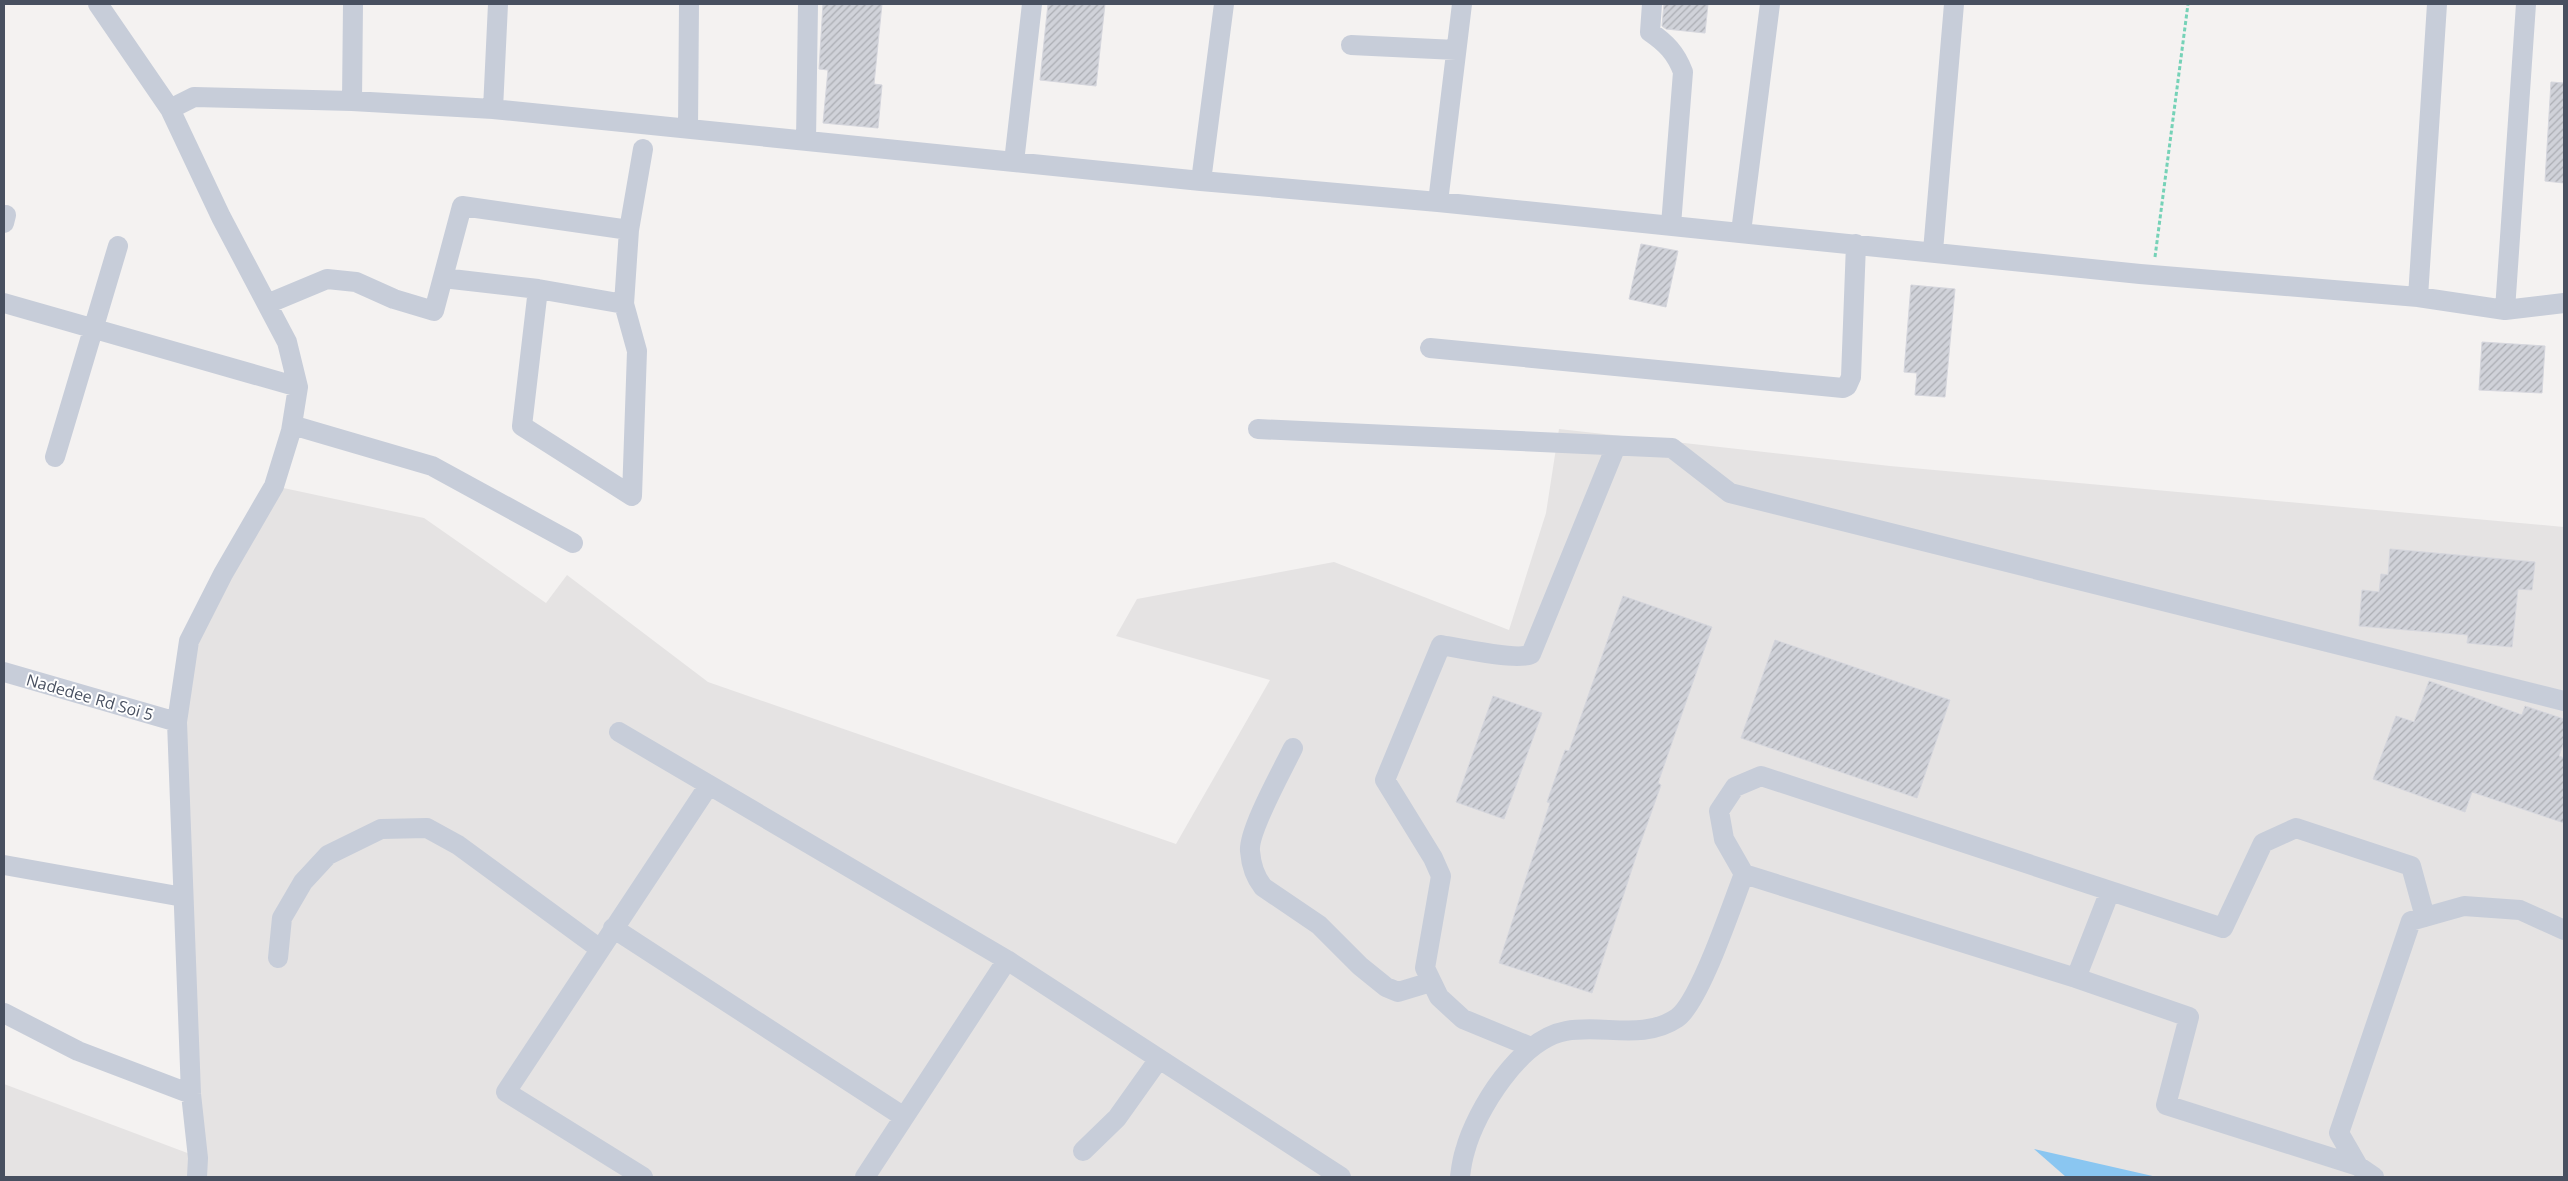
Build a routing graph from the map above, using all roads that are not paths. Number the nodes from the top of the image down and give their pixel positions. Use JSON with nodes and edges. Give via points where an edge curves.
{"nodes":[{"id":1,"x":98,"y":4,"type":"edge"},
{"id":2,"x":353,"y":4,"type":"edge"},
{"id":3,"x":498,"y":4,"type":"edge"},
{"id":4,"x":689,"y":4,"type":"edge"},
{"id":5,"x":808,"y":4,"type":"edge"},
{"id":6,"x":1032,"y":4,"type":"edge"},
{"id":7,"x":1224,"y":4,"type":"edge"},
{"id":8,"x":1462,"y":4,"type":"edge"},
{"id":9,"x":1652,"y":4,"type":"edge"},
{"id":10,"x":1770,"y":4,"type":"edge"},
{"id":11,"x":1954,"y":4,"type":"edge"},
{"id":12,"x":2437,"y":4,"type":"edge"},
{"id":13,"x":2526,"y":4,"type":"edge"},
{"id":14,"x":1351,"y":45,"type":"dead end"},
{"id":15,"x":1456,"y":50,"type":"junction"},
{"id":16,"x":352,"y":101,"type":"junction"},
{"id":17,"x":170,"y":109,"type":"junction"},
{"id":18,"x":493,"y":109,"type":"junction"},
{"id":19,"x":688,"y":129,"type":"junction"},
{"id":20,"x":806,"y":141,"type":"junction"},
{"id":21,"x":642,"y":149,"type":"dead end"},
{"id":22,"x":1014,"y":162,"type":"junction"},
{"id":23,"x":1201,"y":181,"type":"junction"},
{"id":24,"x":1438,"y":202,"type":"junction"},
{"id":25,"x":1671,"y":225,"type":"junction"},
{"id":26,"x":629,"y":230,"type":"junction"},
{"id":27,"x":1742,"y":232,"type":"junction"},
{"id":28,"x":1856,"y":244,"type":"junction"},
{"id":29,"x":118,"y":246,"type":"dead end"},
{"id":30,"x":1933,"y":251,"type":"junction"},
{"id":31,"x":443,"y":278,"type":"junction"},
{"id":32,"x":538,"y":289,"type":"junction"},
{"id":33,"x":2418,"y":297,"type":"junction"},
{"id":34,"x":4,"y":303,"type":"edge"},
{"id":35,"x":266,"y":304,"type":"junction"},
{"id":36,"x":624,"y":304,"type":"junction"},
{"id":37,"x":2564,"y":304,"type":"edge"},
{"id":38,"x":2505,"y":310,"type":"junction"},
{"id":39,"x":94,"y":330,"type":"junction"},
{"id":40,"x":1430,"y":348,"type":"dead end"},
{"id":41,"x":298,"y":387,"type":"junction"},
{"id":42,"x":292,"y":425,"type":"junction"},
{"id":43,"x":1258,"y":429,"type":"dead end"},
{"id":44,"x":1616,"y":446,"type":"junction"},
{"id":45,"x":55,"y":457,"type":"dead end"},
{"id":46,"x":573,"y":543,"type":"dead end"},
{"id":47,"x":4,"y":672,"type":"edge"},
{"id":48,"x":2564,"y":701,"type":"edge"},
{"id":49,"x":177,"y":722,"type":"junction"},
{"id":50,"x":619,"y":732,"type":"dead end"},
{"id":51,"x":1293,"y":748,"type":"dead end"},
{"id":52,"x":709,"y":786,"type":"junction"},
{"id":53,"x":4,"y":865,"type":"edge"},
{"id":54,"x":1744,"y":874,"type":"junction"},
{"id":55,"x":2110,"y":890,"type":"junction"},
{"id":56,"x":183,"y":897,"type":"junction"},
{"id":57,"x":2425,"y":917,"type":"junction"},
{"id":58,"x":613,"y":928,"type":"junction"},
{"id":59,"x":2564,"y":930,"type":"edge"},
{"id":60,"x":600,"y":949,"type":"junction"},
{"id":61,"x":278,"y":958,"type":"dead end"},
{"id":62,"x":1007,"y":960,"type":"junction"},
{"id":63,"x":2076,"y":978,"type":"junction"},
{"id":64,"x":1431,"y":982,"type":"junction"},
{"id":65,"x":4,"y":1013,"type":"edge"},
{"id":66,"x":1531,"y":1046,"type":"junction"},
{"id":67,"x":1159,"y":1059,"type":"junction"},
{"id":68,"x":192,"y":1094,"type":"junction"},
{"id":69,"x":904,"y":1117,"type":"junction"},
{"id":70,"x":1083,"y":1151,"type":"dead end"},
{"id":71,"x":2366,"y":1172,"type":"edge"},
{"id":72,"x":637,"y":1175,"type":"edge"},
{"id":73,"x":197,"y":1177,"type":"edge"},
{"id":74,"x":865,"y":1177,"type":"edge"},
{"id":75,"x":1341,"y":1177,"type":"edge"},
{"id":76,"x":1460,"y":1177,"type":"edge"}],
"edges":[{"from":1,"to":17,"type":"street"},
{"from":2,"to":16,"type":"street"},
{"from":3,"to":18,"type":"street"},
{"from":4,"to":19,"type":"street"},
{"from":5,"to":20,"type":"street"},
{"from":6,"to":22,"type":"street"},
{"from":7,"to":23,"type":"street"},
{"from":8,"to":15,"type":"street"},
{"from":9,"to":25,"type":"street","via":[[1650,32],[1678,57],[1683,72]]},
{"from":10,"to":27,"type":"street"},
{"from":11,"to":30,"type":"street"},
{"from":12,"to":33,"type":"street"},
{"from":13,"to":38,"type":"street"},
{"from":14,"to":15,"type":"street"},
{"from":15,"to":24,"type":"street"},
{"from":16,"to":17,"type":"street","via":[[194,97]]},
{"from":16,"to":18,"type":"street"},
{"from":17,"to":35,"type":"street"},
{"from":18,"to":19,"type":"street"},
{"from":19,"to":20,"type":"street"},
{"from":20,"to":22,"type":"street"},
{"from":21,"to":26,"type":"street"},
{"from":22,"to":23,"type":"street"},
{"from":23,"to":24,"type":"street"},
{"from":24,"to":25,"type":"street"},
{"from":25,"to":27,"type":"street"},
{"from":26,"to":31,"type":"street","via":[[462,206]]},
{"from":26,"to":36,"type":"street"},
{"from":27,"to":28,"type":"street"},
{"from":28,"to":30,"type":"street"},
{"from":28,"to":40,"type":"street","via":[[1852,377],[1843,388]]},
{"from":29,"to":39,"type":"street"},
{"from":30,"to":33,"type":"street","via":[[2152,275]]},
{"from":31,"to":32,"type":"street"},
{"from":31,"to":35,"type":"street","via":[[434,311],[356,282],[327,279]]},
{"from":32,"to":36,"type":"street"},
{"from":32,"to":36,"type":"street","via":[[522,426],[632,496],[637,351]]},
{"from":33,"to":38,"type":"street"},
{"from":34,"to":39,"type":"street"},
{"from":35,"to":41,"type":"street","via":[[287,342]]},
{"from":37,"to":38,"type":"street"},
{"from":39,"to":41,"type":"street"},
{"from":39,"to":45,"type":"street"},
{"from":41,"to":42,"type":"street"},
{"from":42,"to":46,"type":"street","via":[[432,466]]},
{"from":42,"to":49,"type":"street","via":[[274,486],[222,574],[188,641]]},
{"from":43,"to":44,"type":"street"},
{"from":44,"to":48,"type":"street","via":[[1672,448],[1730,493]]},
{"from":44,"to":64,"type":"street","via":[[1531,654],[1504,655],[1441,645],[1385,780],[1441,876],[1425,968]]},
{"from":47,"to":49,"type":"street","name":"Nadedee Rd Soi 5"},
{"from":49,"to":56,"type":"street"},
{"from":50,"to":52,"type":"street"},
{"from":51,"to":64,"type":"street","via":[[1258,824],[1250,850],[1256,879],[1319,926],[1386,987],[1398,992]]},
{"from":52,"to":58,"type":"street"},
{"from":52,"to":62,"type":"street"},
{"from":53,"to":56,"type":"street"},
{"from":54,"to":55,"type":"street","via":[[1724,839],[1720,811],[1735,787],[1761,776]]},
{"from":54,"to":63,"type":"street"},
{"from":54,"to":66,"type":"street","via":[[1697,992],[1678,1018],[1648,1031],[1565,1031]]},
{"from":55,"to":57,"type":"street","via":[[2223,928],[2263,843],[2296,828],[2411,866]]},
{"from":55,"to":63,"type":"street"},
{"from":56,"to":68,"type":"street"},
{"from":57,"to":59,"type":"street","via":[[2464,906],[2520,910]]},
{"from":57,"to":71,"type":"street","via":[[2411,921],[2339,1133]]},
{"from":58,"to":60,"type":"street"},
{"from":58,"to":69,"type":"street"},
{"from":60,"to":61,"type":"street","via":[[458,845],[427,828],[381,829],[328,855],[303,882],[282,918]]},
{"from":60,"to":72,"type":"street","via":[[506,1092]]},
{"from":62,"to":67,"type":"street"},
{"from":62,"to":69,"type":"street"},
{"from":63,"to":71,"type":"street","via":[[2188,1016],[2166,1105]]},
{"from":64,"to":66,"type":"street","via":[[1439,997],[1463,1019]]},
{"from":65,"to":68,"type":"street","via":[[78,1051]]},
{"from":66,"to":76,"type":"street","via":[[1492,1092],[1465,1150]]},
{"from":67,"to":70,"type":"street","via":[[1117,1118]]},
{"from":67,"to":75,"type":"street"},
{"from":68,"to":73,"type":"street"},
{"from":69,"to":74,"type":"street"}]}
